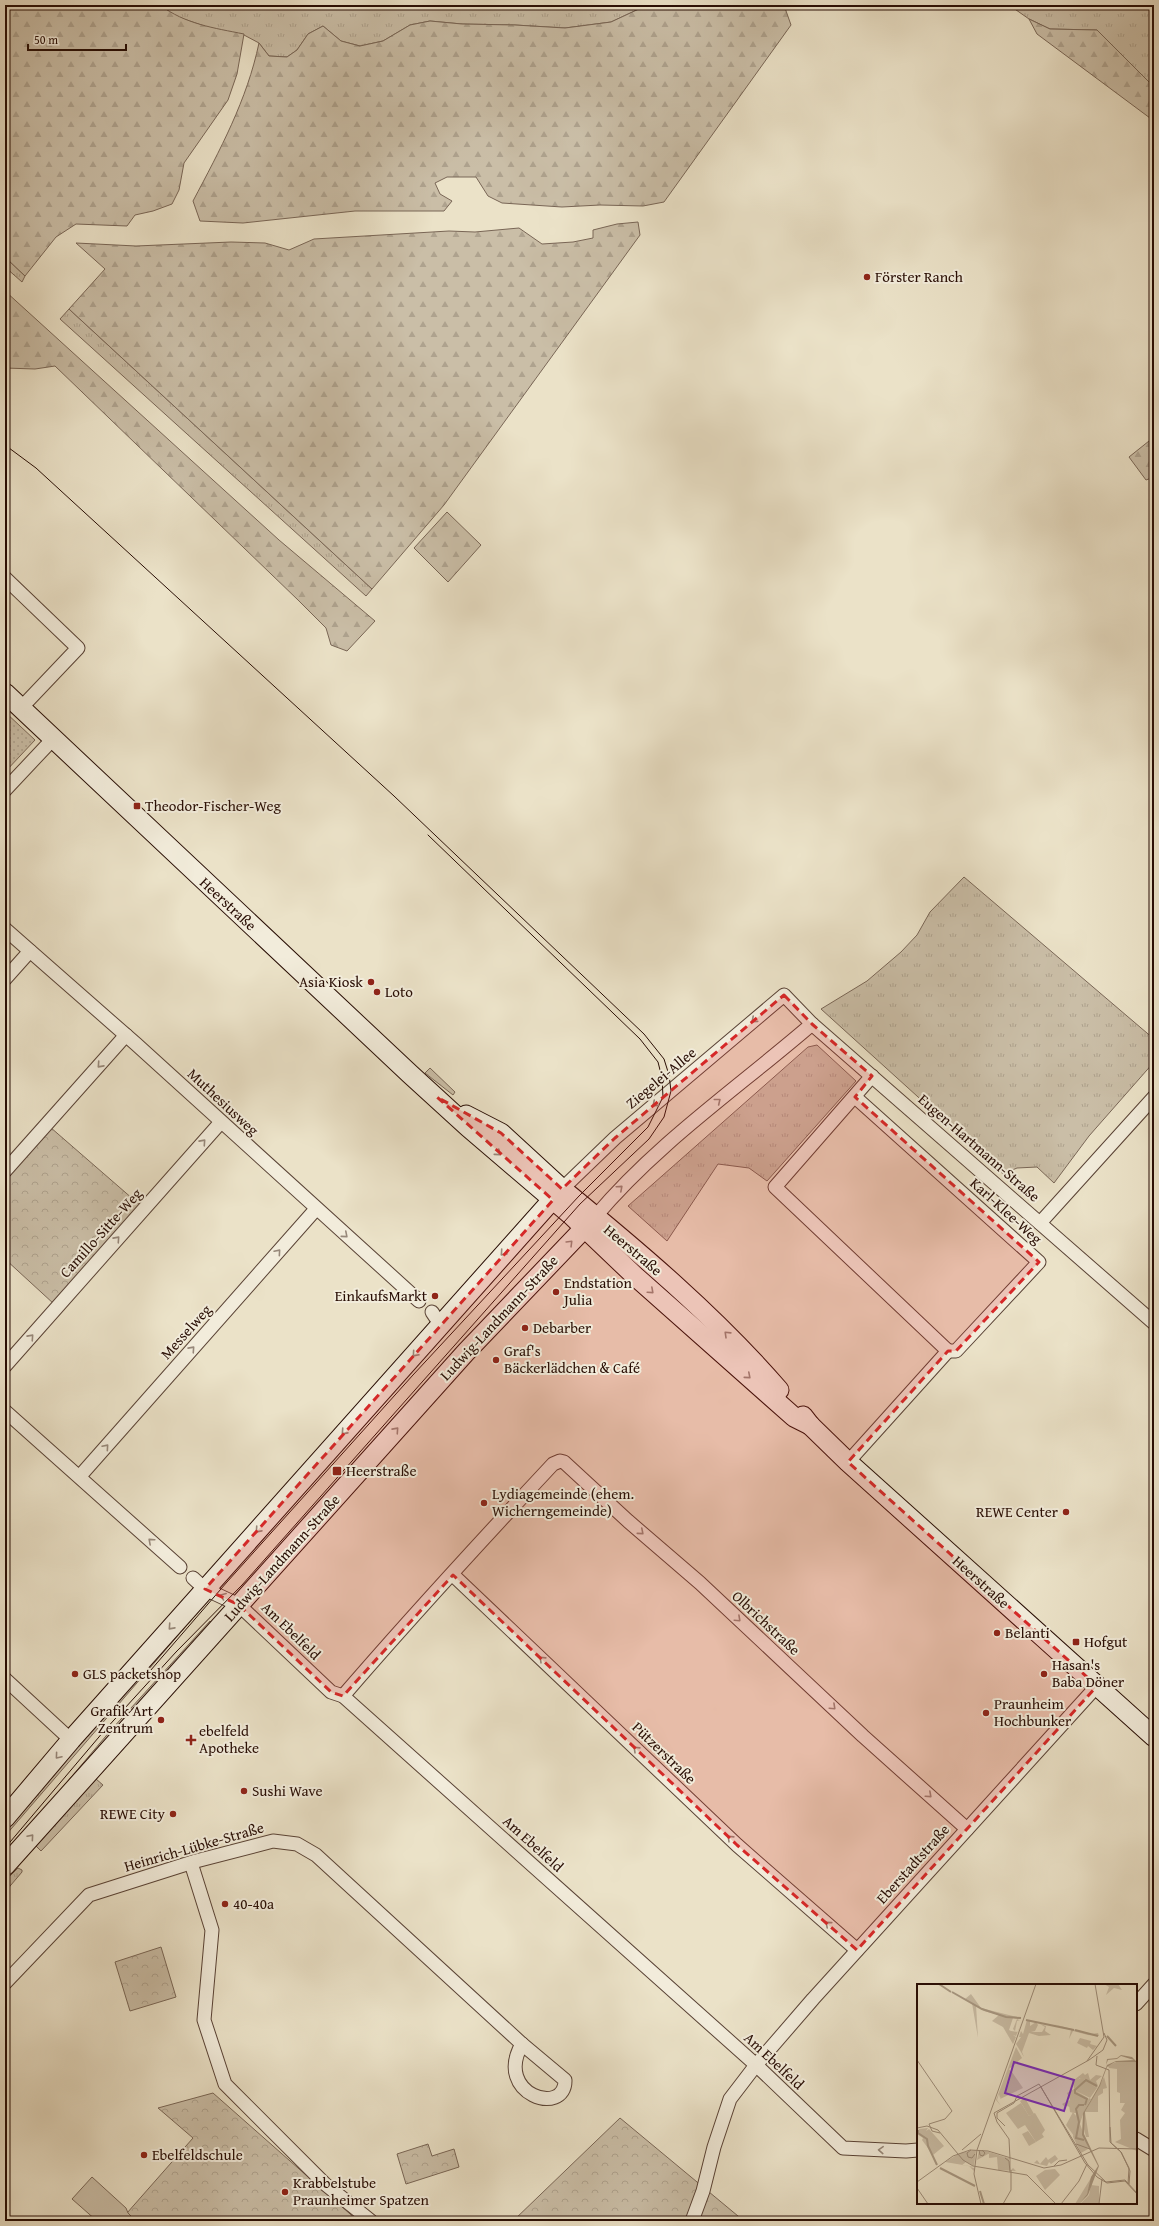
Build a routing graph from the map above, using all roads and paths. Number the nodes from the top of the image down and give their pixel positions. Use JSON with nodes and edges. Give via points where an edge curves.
{"nodes":[{"id":1,"x":5,"y":578,"type":"edge"},
{"id":2,"x":5,"y":693,"type":"edge"},
{"id":3,"x":21,"y":708,"type":"junction"},
{"id":4,"x":53,"y":739,"type":"junction"},
{"id":5,"x":5,"y":790,"type":"edge"},
{"id":6,"x":5,"y":929,"type":"edge"},
{"id":7,"x":30,"y":951,"type":"junction"},
{"id":8,"x":5,"y":979,"type":"edge"},
{"id":9,"x":784,"y":995,"type":"joint"},
{"id":10,"x":812,"y":1024,"type":"junction"},
{"id":11,"x":126,"y":1035,"type":"junction"},
{"id":12,"x":872,"y":1076,"type":"junction"},
{"id":13,"x":855,"y":1097,"type":"junction"},
{"id":14,"x":1154,"y":1097,"type":"edge"},
{"id":15,"x":221,"y":1122,"type":"junction"},
{"id":16,"x":5,"y":1171,"type":"edge"},
{"id":17,"x":558,"y":1195,"type":"junction"},
{"id":18,"x":316,"y":1209,"type":"junction"},
{"id":19,"x":590,"y":1222,"type":"junction"},
{"id":20,"x":1040,"y":1223,"type":"junction"},
{"id":21,"x":419,"y":1301,"type":"dead end"},
{"id":22,"x":1154,"y":1323,"type":"edge"},
{"id":23,"x":948,"y":1351,"type":"junction"},
{"id":24,"x":5,"y":1366,"type":"edge"},
{"id":25,"x":5,"y":1411,"type":"edge"},
{"id":26,"x":848,"y":1462,"type":"junction"},
{"id":27,"x":80,"y":1476,"type":"junction"},
{"id":28,"x":180,"y":1567,"type":"dead end"},
{"id":29,"x":453,"y":1575,"type":"junction"},
{"id":30,"x":199,"y":1583,"type":"junction"},
{"id":31,"x":240,"y":1605,"type":"junction"},
{"id":32,"x":5,"y":1679,"type":"edge"},
{"id":33,"x":1097,"y":1686,"type":"junction"},
{"id":34,"x":343,"y":1696,"type":"junction"},
{"id":35,"x":1154,"y":1737,"type":"edge"},
{"id":36,"x":71,"y":1740,"type":"junction"},
{"id":37,"x":5,"y":1818,"type":"edge"},
{"id":38,"x":967,"y":1829,"type":"junction"},
{"id":39,"x":191,"y":1863,"type":"junction"},
{"id":40,"x":5,"y":1866,"type":"edge"},
{"id":41,"x":857,"y":1950,"type":"junction"},
{"id":42,"x":5,"y":1983,"type":"edge"},
{"id":43,"x":1154,"y":1984,"type":"edge"},
{"id":44,"x":1137,"y":2003,"type":"edge"},
{"id":45,"x":522,"y":2044,"type":"dead end"},
{"id":46,"x":756,"y":2065,"type":"junction"},
{"id":47,"x":1137,"y":2140,"type":"edge"},
{"id":48,"x":917,"y":2150,"type":"edge"},
{"id":49,"x":1154,"y":2150,"type":"edge"},
{"id":50,"x":371,"y":2221,"type":"edge"},
{"id":51,"x":692,"y":2221,"type":"edge"}],
"edges":[{"from":1,"to":3,"type":"street","via":[[78,648]]},
{"from":2,"to":3,"type":"main road","name":"Heerstraße"},
{"from":3,"to":4,"type":"main road","name":"Heerstraße"},
{"from":4,"to":5,"type":"street"},
{"from":4,"to":17,"type":"main road","name":"Heerstraße","via":[[474,1132]]},
{"from":6,"to":7,"type":"street","name":"Muthesiusweg"},
{"from":7,"to":8,"type":"street"},
{"from":7,"to":11,"type":"street","name":"Muthesiusweg"},
{"from":9,"to":10,"type":"street","name":"Eugen-Hartmann-Straße"},
{"from":9,"to":17,"type":"street","name":"Ziegelei-Allee","one_way":true,"via":[[615,1138]]},
{"from":10,"to":12,"type":"street","name":"Eugen-Hartmann-Straße"},
{"from":19,"to":10,"type":"street","one_way":true,"via":[[615,1193],[702,1114]]},
{"from":11,"to":15,"type":"street","name":"Muthesiusweg"},
{"from":11,"to":16,"type":"street","one_way":true},
{"from":12,"to":13,"type":"street"},
{"from":12,"to":20,"type":"street","name":"Eugen-Hartmann-Straße"},
{"from":13,"to":23,"type":"street","via":[[775,1187]]},
{"from":13,"to":23,"type":"street","name":"Karl-Klee-Weg","via":[[1039,1262],[956,1351]]},
{"from":14,"to":20,"type":"street"},
{"from":15,"to":18,"type":"street","name":"Muthesiusweg"},
{"from":24,"to":15,"type":"street","name":"Camillo-Sitte-Weg","one_way":true},
{"from":17,"to":19,"type":"main road","name":"Heerstraße"},
{"from":17,"to":30,"type":"main road","one_way":true,"via":[[436,1318]]},
{"from":18,"to":21,"type":"street","name":"Muthesiusweg","one_way":true},
{"from":27,"to":18,"type":"street","name":"Messelweg","one_way":true},
{"from":19,"to":26,"type":"main road","name":"Heerstraße","via":[[636,1277],[794,1417],[810,1425]]},
{"from":31,"to":19,"type":"main road","name":"Ludwig-Landmann-Straße","one_way":true,"via":[[466,1352]]},
{"from":20,"to":22,"type":"street","name":"Eugen-Hartmann-Straße"},
{"from":23,"to":26,"type":"street","name":"Karl-Klee-Weg"},
{"from":25,"to":27,"type":"street"},
{"from":26,"to":33,"type":"main road","name":"Heerstraße"},
{"from":28,"to":27,"type":"street","one_way":true},
{"from":29,"to":34,"type":"street","via":[[401,1628]]},
{"from":29,"to":38,"type":"street","name":"Olbrichstraße","one_way":true,"via":[[540,1477],[553,1464],[564,1462],[700,1583],[863,1736]]},
{"from":41,"to":29,"type":"street","name":"Pützerstraße","one_way":true,"via":[[737,1845]]},
{"from":31,"to":30,"type":"street","name":"Am Ebelfeld","one_way":true},
{"from":30,"to":36,"type":"main road","one_way":true},
{"from":31,"to":34,"type":"street","name":"Am Ebelfeld","via":[[331,1692]]},
{"from":40,"to":31,"type":"main road","name":"Ludwig-Landmann-Straße","one_way":true},
{"from":32,"to":36,"type":"street"},
{"from":33,"to":35,"type":"main road","name":"Heerstraße"},
{"from":33,"to":38,"type":"street","name":"Eberstadtstraße"},
{"from":34,"to":46,"type":"street","name":"Am Ebelfeld"},
{"from":36,"to":37,"type":"main road","one_way":true},
{"from":38,"to":41,"type":"street","name":"Eberstadtstraße"},
{"from":39,"to":42,"type":"street","name":"Heinrich-Lübke-Straße","via":[[88,1895]]},
{"from":39,"to":45,"type":"street","name":"Heinrich-Lübke-Straße","via":[[273,1841],[297,1844],[316,1855]]},
{"from":39,"to":50,"type":"street","via":[[212,1930],[204,2020],[225,2084],[325,2184]]},
{"from":41,"to":46,"type":"street","name":"Eberstadtstraße"},
{"from":43,"to":44,"type":"street"},
{"from":48,"to":46,"type":"street","name":"Am Ebelfeld","one_way":true,"via":[[906,2152],[843,2148]]},
{"from":46,"to":51,"type":"street","name":"Eberstadtstraße","via":[[730,2099]]},
{"from":47,"to":49,"type":"street"}]}
